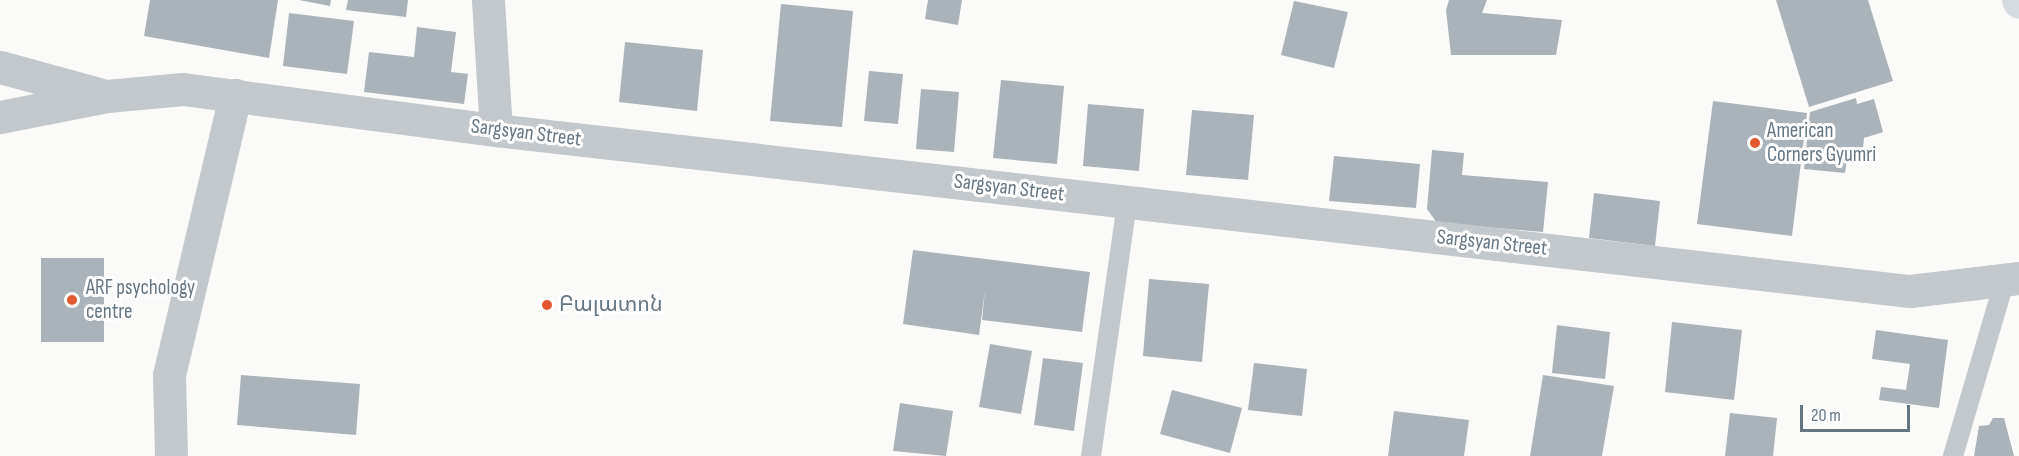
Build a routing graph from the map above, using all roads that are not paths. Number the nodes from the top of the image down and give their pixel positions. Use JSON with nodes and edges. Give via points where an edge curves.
{"nodes":[{"id":1,"x":488,"y":0,"type":"edge"},
{"id":2,"x":0,"y":67,"type":"edge"},
{"id":3,"x":235,"y":95,"type":"junction"},
{"id":4,"x":106,"y":96,"type":"junction"},
{"id":5,"x":0,"y":117,"type":"edge"},
{"id":6,"x":496,"y":130,"type":"junction"},
{"id":7,"x":1127,"y":202,"type":"junction"},
{"id":8,"x":2012,"y":279,"type":"edge"},
{"id":9,"x":171,"y":456,"type":"edge"},
{"id":10,"x":1091,"y":456,"type":"edge"},
{"id":11,"x":1953,"y":456,"type":"edge"}],
"edges":[{"from":1,"to":6,"type":"street"},
{"from":2,"to":4,"type":"street"},
{"from":3,"to":4,"type":"street","name":"Sargsyan Street","via":[[183,89]]},
{"from":3,"to":6,"type":"street","name":"Sargsyan Street"},
{"from":3,"to":9,"type":"street","via":[[169,375]]},
{"from":4,"to":5,"type":"street","name":"Sargsyan Street"},
{"from":6,"to":7,"type":"street","name":"Sargsyan Street"},
{"from":7,"to":8,"type":"street","name":"Sargsyan Street","via":[[1910,291]]},
{"from":7,"to":10,"type":"lane"},
{"from":8,"to":11,"type":"lane"}]}
